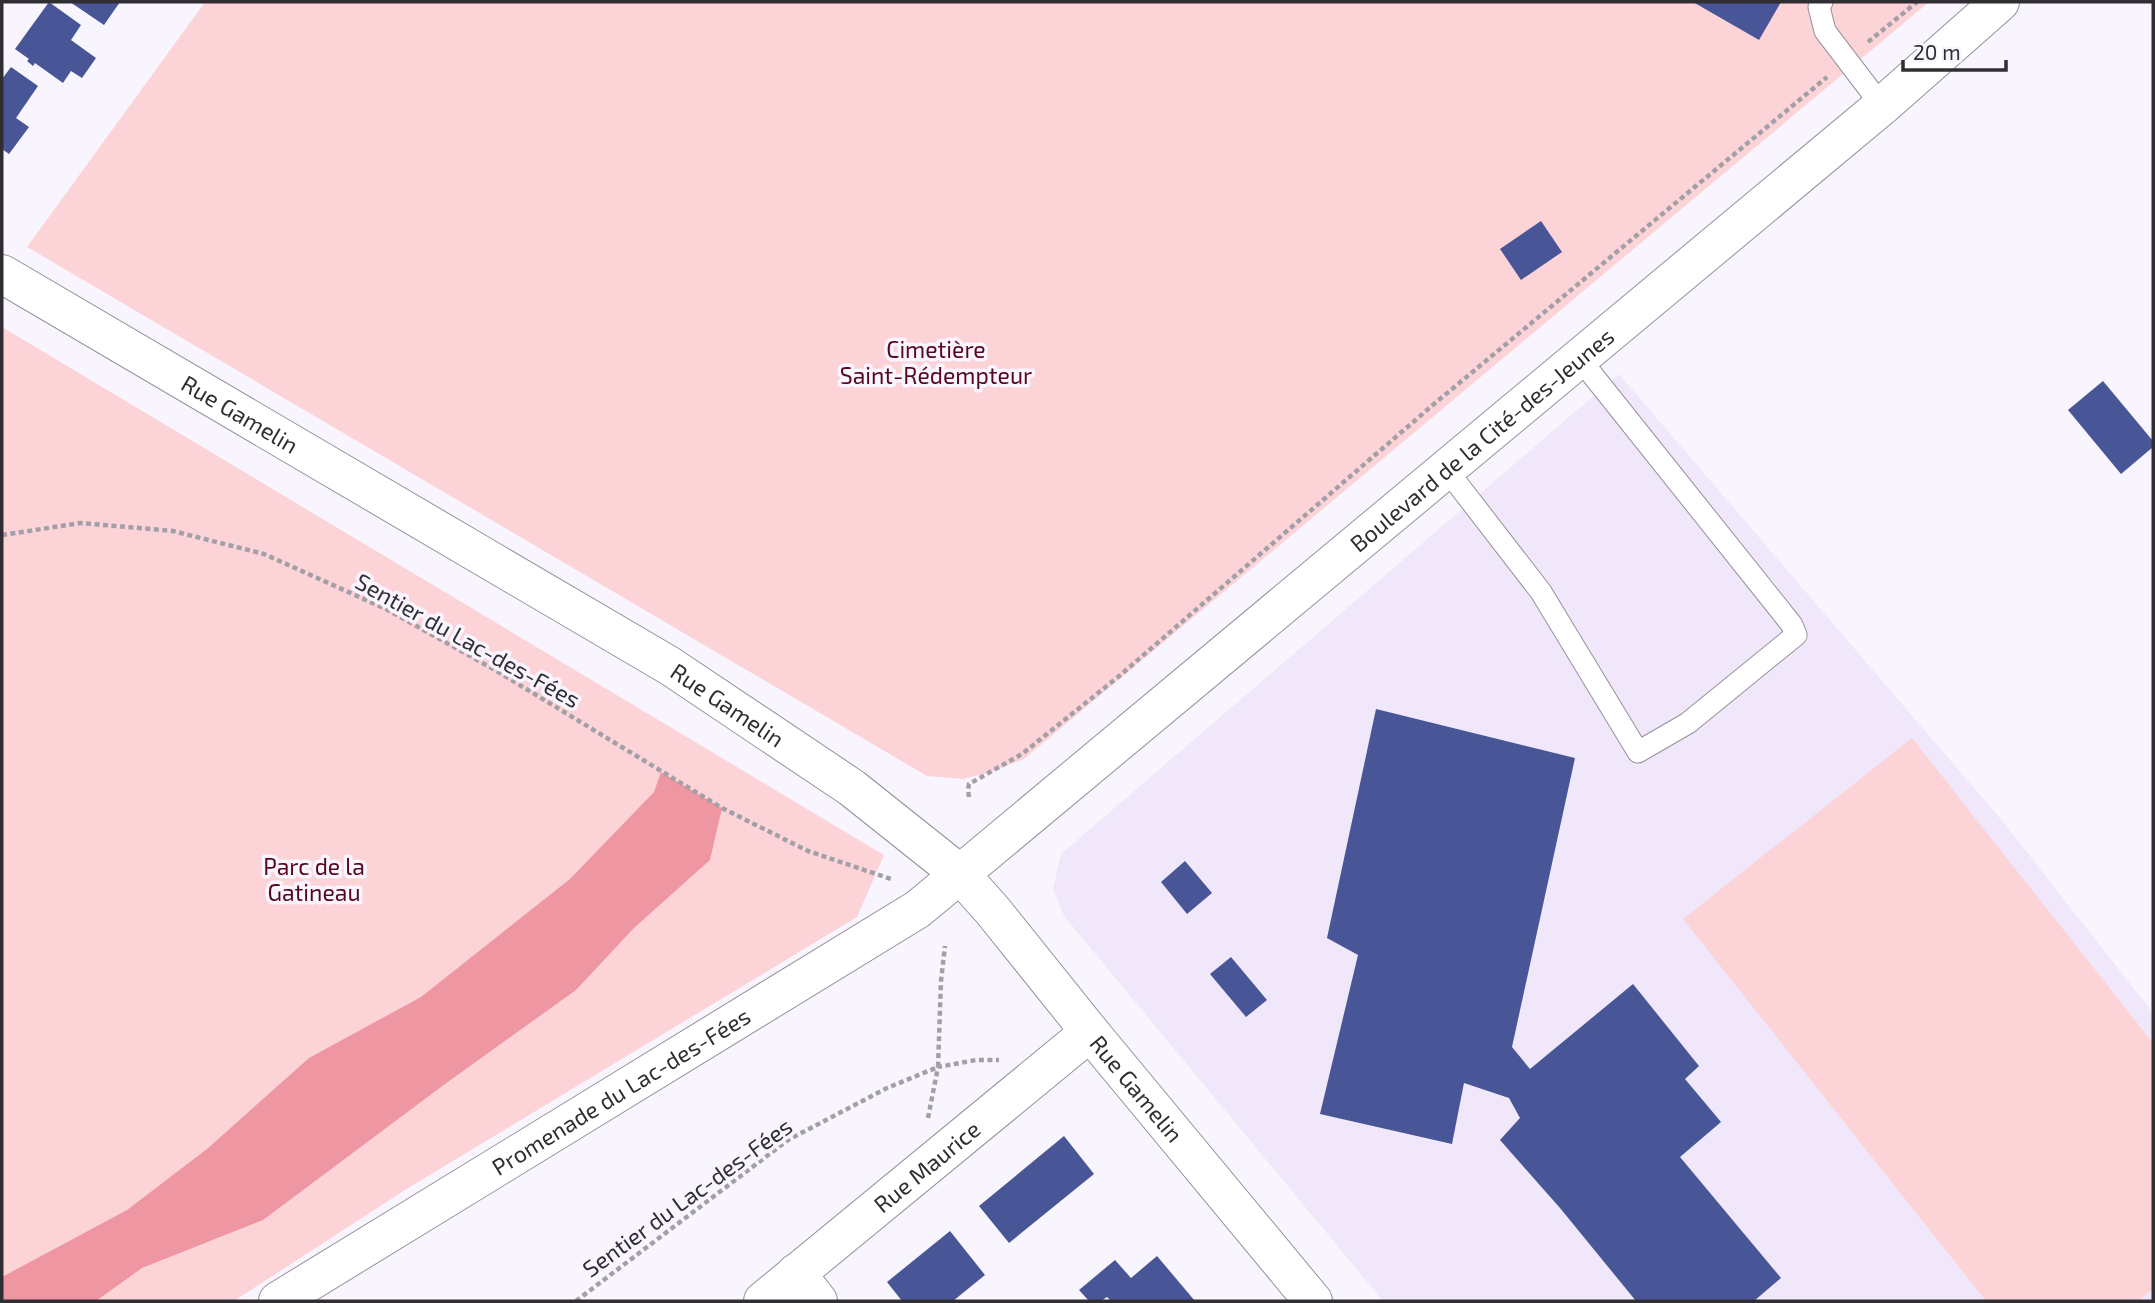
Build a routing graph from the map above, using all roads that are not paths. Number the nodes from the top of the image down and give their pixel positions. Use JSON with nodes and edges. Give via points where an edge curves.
{"nodes":[{"id":1,"x":1822,"y":2,"type":"edge"},
{"id":2,"x":2000,"y":2,"type":"edge"},
{"id":3,"x":1882,"y":106,"type":"junction"},
{"id":4,"x":2,"y":274,"type":"edge"},
{"id":5,"x":1579,"y":358,"type":"junction"},
{"id":6,"x":1446,"y":469,"type":"junction"},
{"id":7,"x":960,"y":874,"type":"junction"},
{"id":8,"x":1090,"y":1032,"type":"junction"},
{"id":9,"x":807,"y":1287,"type":"edge"},
{"id":10,"x":278,"y":1301,"type":"edge"},
{"id":11,"x":763,"y":1301,"type":"edge"},
{"id":12,"x":1313,"y":1301,"type":"edge"}],
"edges":[{"from":1,"to":3,"type":"lane","via":[[1825,31]]},
{"from":2,"to":3,"type":"street","name":"Boulevard de la Cité-des-Jeunes"},
{"from":3,"to":5,"type":"street","name":"Boulevard de la Cité-des-Jeunes"},
{"from":4,"to":7,"type":"street","name":"Rue Gamelin","via":[[670,666],[852,788]]},
{"from":5,"to":6,"type":"street","name":"Boulevard de la Cité-des-Jeunes"},
{"from":5,"to":6,"type":"lane","via":[[1796,635],[1688,723],[1638,752],[1541,592]]},
{"from":6,"to":7,"type":"street","name":"Boulevard de la Cité-des-Jeunes"},
{"from":7,"to":8,"type":"street","name":"Rue Gamelin"},
{"from":7,"to":10,"type":"street","name":"Promenade du Lac-des-Fées","via":[[918,909]]},
{"from":8,"to":9,"type":"street","name":"Rue Maurice"},
{"from":8,"to":12,"type":"street","name":"Rue Gamelin"},
{"from":9,"to":11,"type":"street","name":"Rue Maurice"}]}
